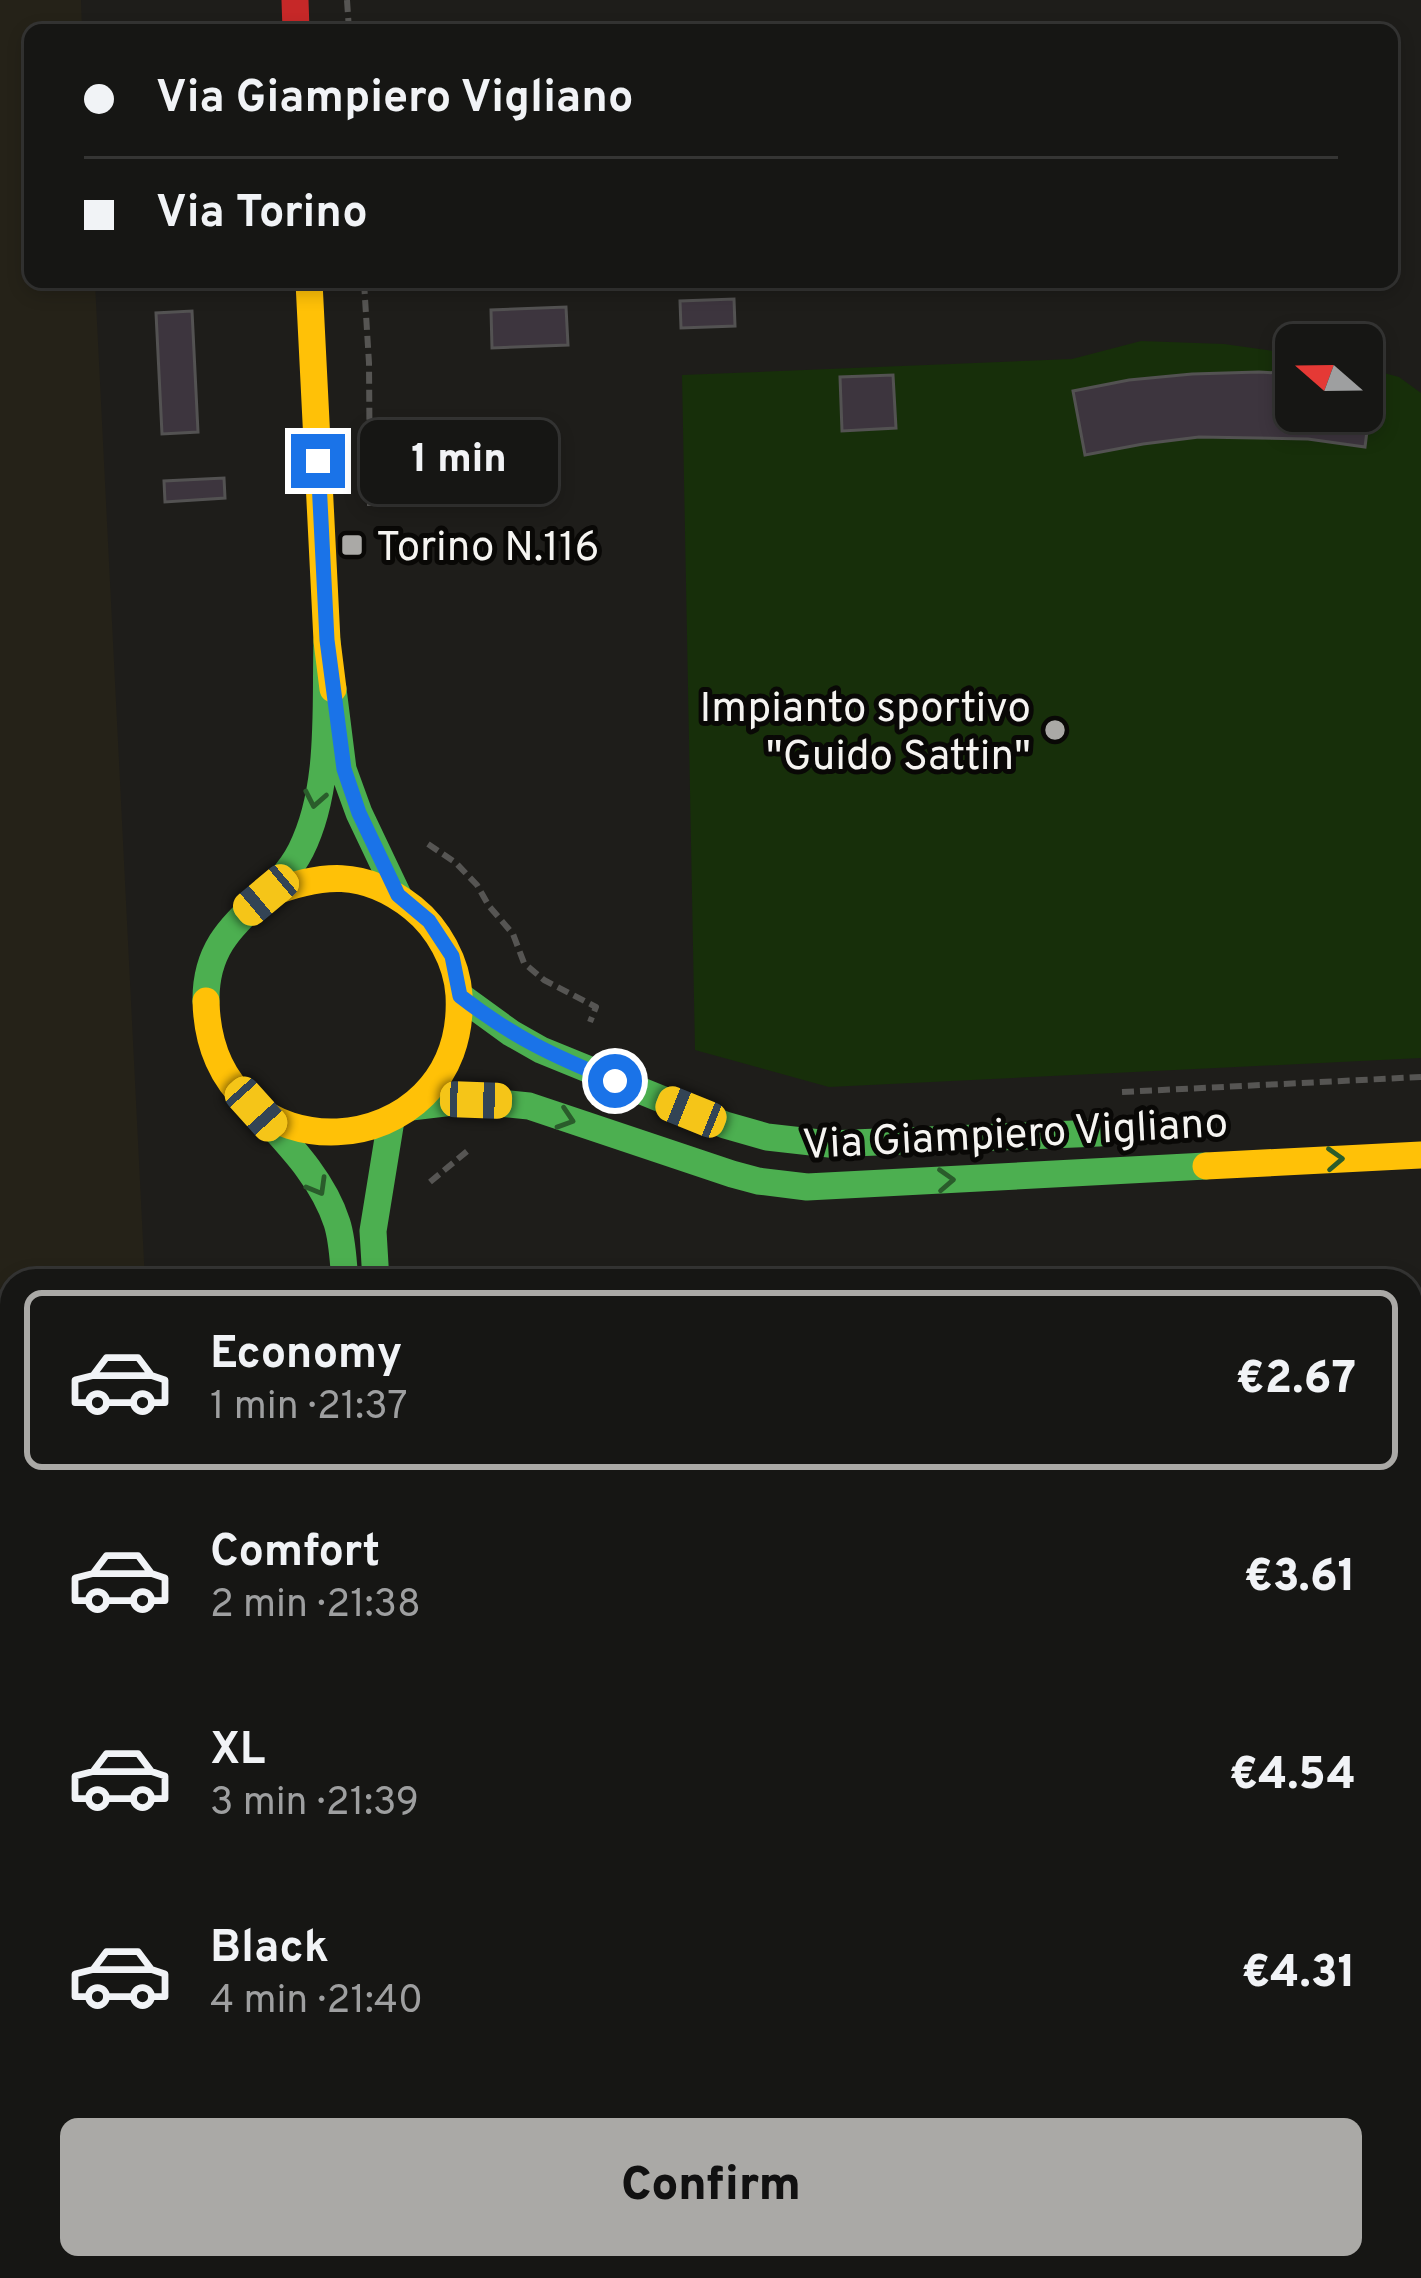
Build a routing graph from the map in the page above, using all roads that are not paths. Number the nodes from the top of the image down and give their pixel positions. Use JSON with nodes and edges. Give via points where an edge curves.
{"nodes":[{"id":1,"x":309,"y":288,"type":"edge"},
{"id":2,"x":327,"y":640,"type":"junction"},
{"id":3,"x":266,"y":895,"type":"junction"},
{"id":4,"x":398,"y":895,"type":"junction"},
{"id":5,"x":460,"y":996,"type":"junction"},
{"id":6,"x":256,"y":1109,"type":"junction"},
{"id":7,"x":401,"y":1114,"type":"junction"},
{"id":8,"x":1137,"y":1131,"type":"dead end"},
{"id":9,"x":1421,"y":1155,"type":"edge"},
{"id":10,"x":344,"y":1269,"type":"edge"},
{"id":11,"x":376,"y":1269,"type":"edge"}],
"edges":[{"from":1,"to":2,"type":"main road"},
{"from":2,"to":3,"type":"main road","one_way":true,"via":[[316,803],[295,863]]},
{"from":2,"to":4,"type":"main road","via":[[344,769]]},
{"from":3,"to":4,"type":"main road","via":[[332,877]]},
{"from":3,"to":6,"type":"main road","via":[[234,922],[213,958],[204,999],[209,1041],[227,1079]]},
{"from":4,"to":5,"type":"main road","via":[[452,956]]},
{"from":5,"to":7,"type":"main road","via":[[447,1063]]},
{"from":5,"to":8,"type":"main road","name":"Via Giampiero Vigliano","via":[[511,1034],[573,1064],[767,1137],[829,1144]]},
{"from":6,"to":7,"type":"main road","via":[[322,1134],[357,1132]]},
{"from":6,"to":10,"type":"main road","one_way":true,"via":[[322,1192],[338,1225]]},
{"from":7,"to":9,"type":"main road","name":"Via Giampiero Vigliano","one_way":true,"via":[[458,1100],[503,1101],[758,1181],[807,1187]]},
{"from":7,"to":11,"type":"main road","via":[[374,1231]]}]}
